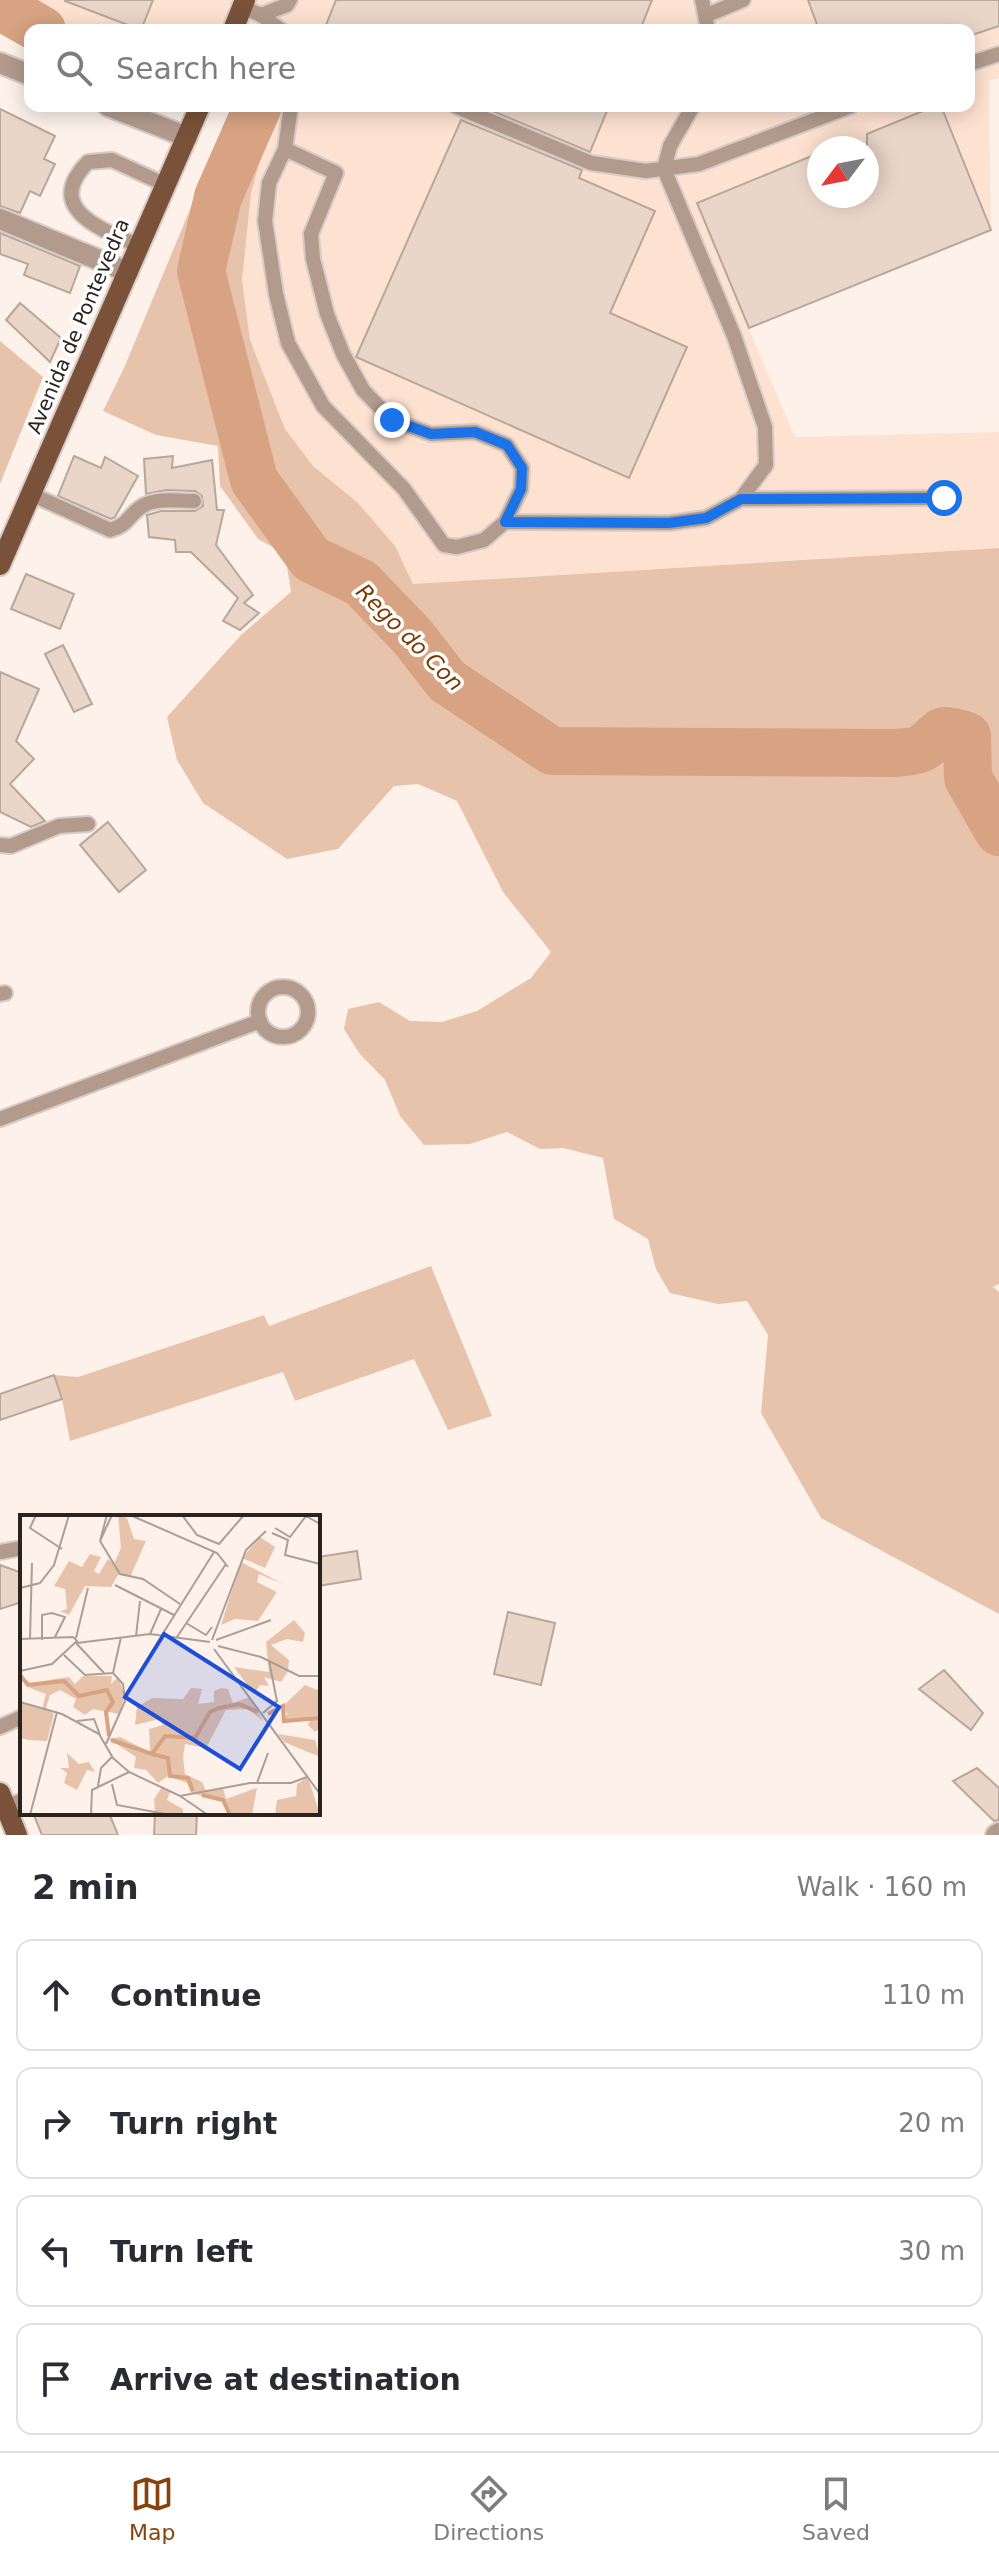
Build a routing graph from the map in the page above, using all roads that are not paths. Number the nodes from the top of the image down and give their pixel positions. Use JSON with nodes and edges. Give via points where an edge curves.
{"nodes":[{"id":1,"x":290,"y":0,"type":"edge"},
{"id":2,"x":743,"y":0,"type":"edge"},
{"id":3,"x":250,"y":7,"type":"edge"},
{"id":4,"x":706,"y":15,"type":"edge"},
{"id":5,"x":237,"y":24,"type":"edge"},
{"id":6,"x":273,"y":24,"type":"edge"},
{"id":7,"x":999,"y":54,"type":"edge"},
{"id":8,"x":975,"y":62,"type":"edge"},
{"id":9,"x":0,"y":63,"type":"edge"},
{"id":10,"x":24,"y":73,"type":"edge"},
{"id":11,"x":123,"y":112,"type":"edge"},
{"id":12,"x":197,"y":112,"type":"edge"},
{"id":13,"x":290,"y":112,"type":"edge"},
{"id":14,"x":469,"y":112,"type":"edge"},
{"id":15,"x":690,"y":112,"type":"edge"},
{"id":16,"x":835,"y":112,"type":"edge"},
{"id":17,"x":187,"y":137,"type":"junction"},
{"id":18,"x":285,"y":149,"type":"junction"},
{"id":19,"x":664,"y":169,"type":"junction"},
{"id":20,"x":166,"y":185,"type":"junction"},
{"id":21,"x":0,"y":219,"type":"edge"},
{"id":22,"x":140,"y":246,"type":"junction"},
{"id":23,"x":128,"y":272,"type":"junction"},
{"id":24,"x":31,"y":494,"type":"junction"},
{"id":25,"x":944,"y":498,"type":"dead end"},
{"id":26,"x":741,"y":499,"type":"junction"},
{"id":27,"x":194,"y":501,"type":"dead end"},
{"id":28,"x":505,"y":522,"type":"junction"},
{"id":29,"x":0,"y":565,"type":"edge"},
{"id":30,"x":88,"y":824,"type":"dead end"},
{"id":31,"x":0,"y":845,"type":"edge"},
{"id":32,"x":260,"y":1021,"type":"dead end"},
{"id":33,"x":0,"y":1119,"type":"edge"},
{"id":34,"x":20,"y":1548,"type":"edge"},
{"id":35,"x":0,"y":1552,"type":"edge"},
{"id":36,"x":20,"y":1718,"type":"edge"},
{"id":37,"x":0,"y":1727,"type":"edge"},
{"id":38,"x":9,"y":1800,"type":"edge"},
{"id":39,"x":17,"y":1835,"type":"edge"}],
"edges":[{"from":1,"to":3,"type":"lane","via":[[287,5]]},
{"from":2,"to":4,"type":"lane"},
{"from":3,"to":5,"type":"main road"},
{"from":3,"to":6,"type":"lane"},
{"from":7,"to":8,"type":"lane"},
{"from":9,"to":10,"type":"street"},
{"from":11,"to":17,"type":"street"},
{"from":12,"to":17,"type":"main road","name":"Avenida de Pontevedra"},
{"from":13,"to":18,"type":"lane"},
{"from":14,"to":19,"type":"lane","via":[[591,163]]},
{"from":15,"to":19,"type":"lane"},
{"from":16,"to":19,"type":"lane","via":[[699,164]]},
{"from":17,"to":20,"type":"main road","name":"Avenida de Pontevedra"},
{"from":18,"to":28,"type":"lane","via":[[269,183],[269,250],[288,343],[323,406],[404,489],[444,545],[484,540]]},
{"from":18,"to":28,"type":"lane","via":[[336,173],[311,234],[313,259],[327,314],[363,390],[392,420],[431,434],[475,432],[507,445],[522,468],[521,489]]},
{"from":19,"to":26,"type":"lane","via":[[734,336],[765,427],[766,465]]},
{"from":20,"to":22,"type":"main road","name":"Avenida de Pontevedra"},
{"from":20,"to":22,"type":"lane","via":[[112,160],[88,162],[75,175],[71,195],[77,213],[97,228]]},
{"from":21,"to":23,"type":"street"},
{"from":22,"to":23,"type":"main road","name":"Avenida de Pontevedra"},
{"from":23,"to":24,"type":"main road","name":"Avenida de Pontevedra"},
{"from":24,"to":27,"type":"lane","via":[[110,530],[122,527],[143,505]]},
{"from":24,"to":29,"type":"main road","name":"Avenida de Pontevedra"},
{"from":25,"to":26,"type":"lane"},
{"from":26,"to":28,"type":"lane","via":[[706,518],[669,523]]},
{"from":30,"to":31,"type":"lane","via":[[59,826],[11,846]]},
{"from":32,"to":33,"type":"lane"},
{"from":34,"to":35,"type":"lane"},
{"from":36,"to":37,"type":"lane"},
{"from":38,"to":39,"type":"main road"}]}
